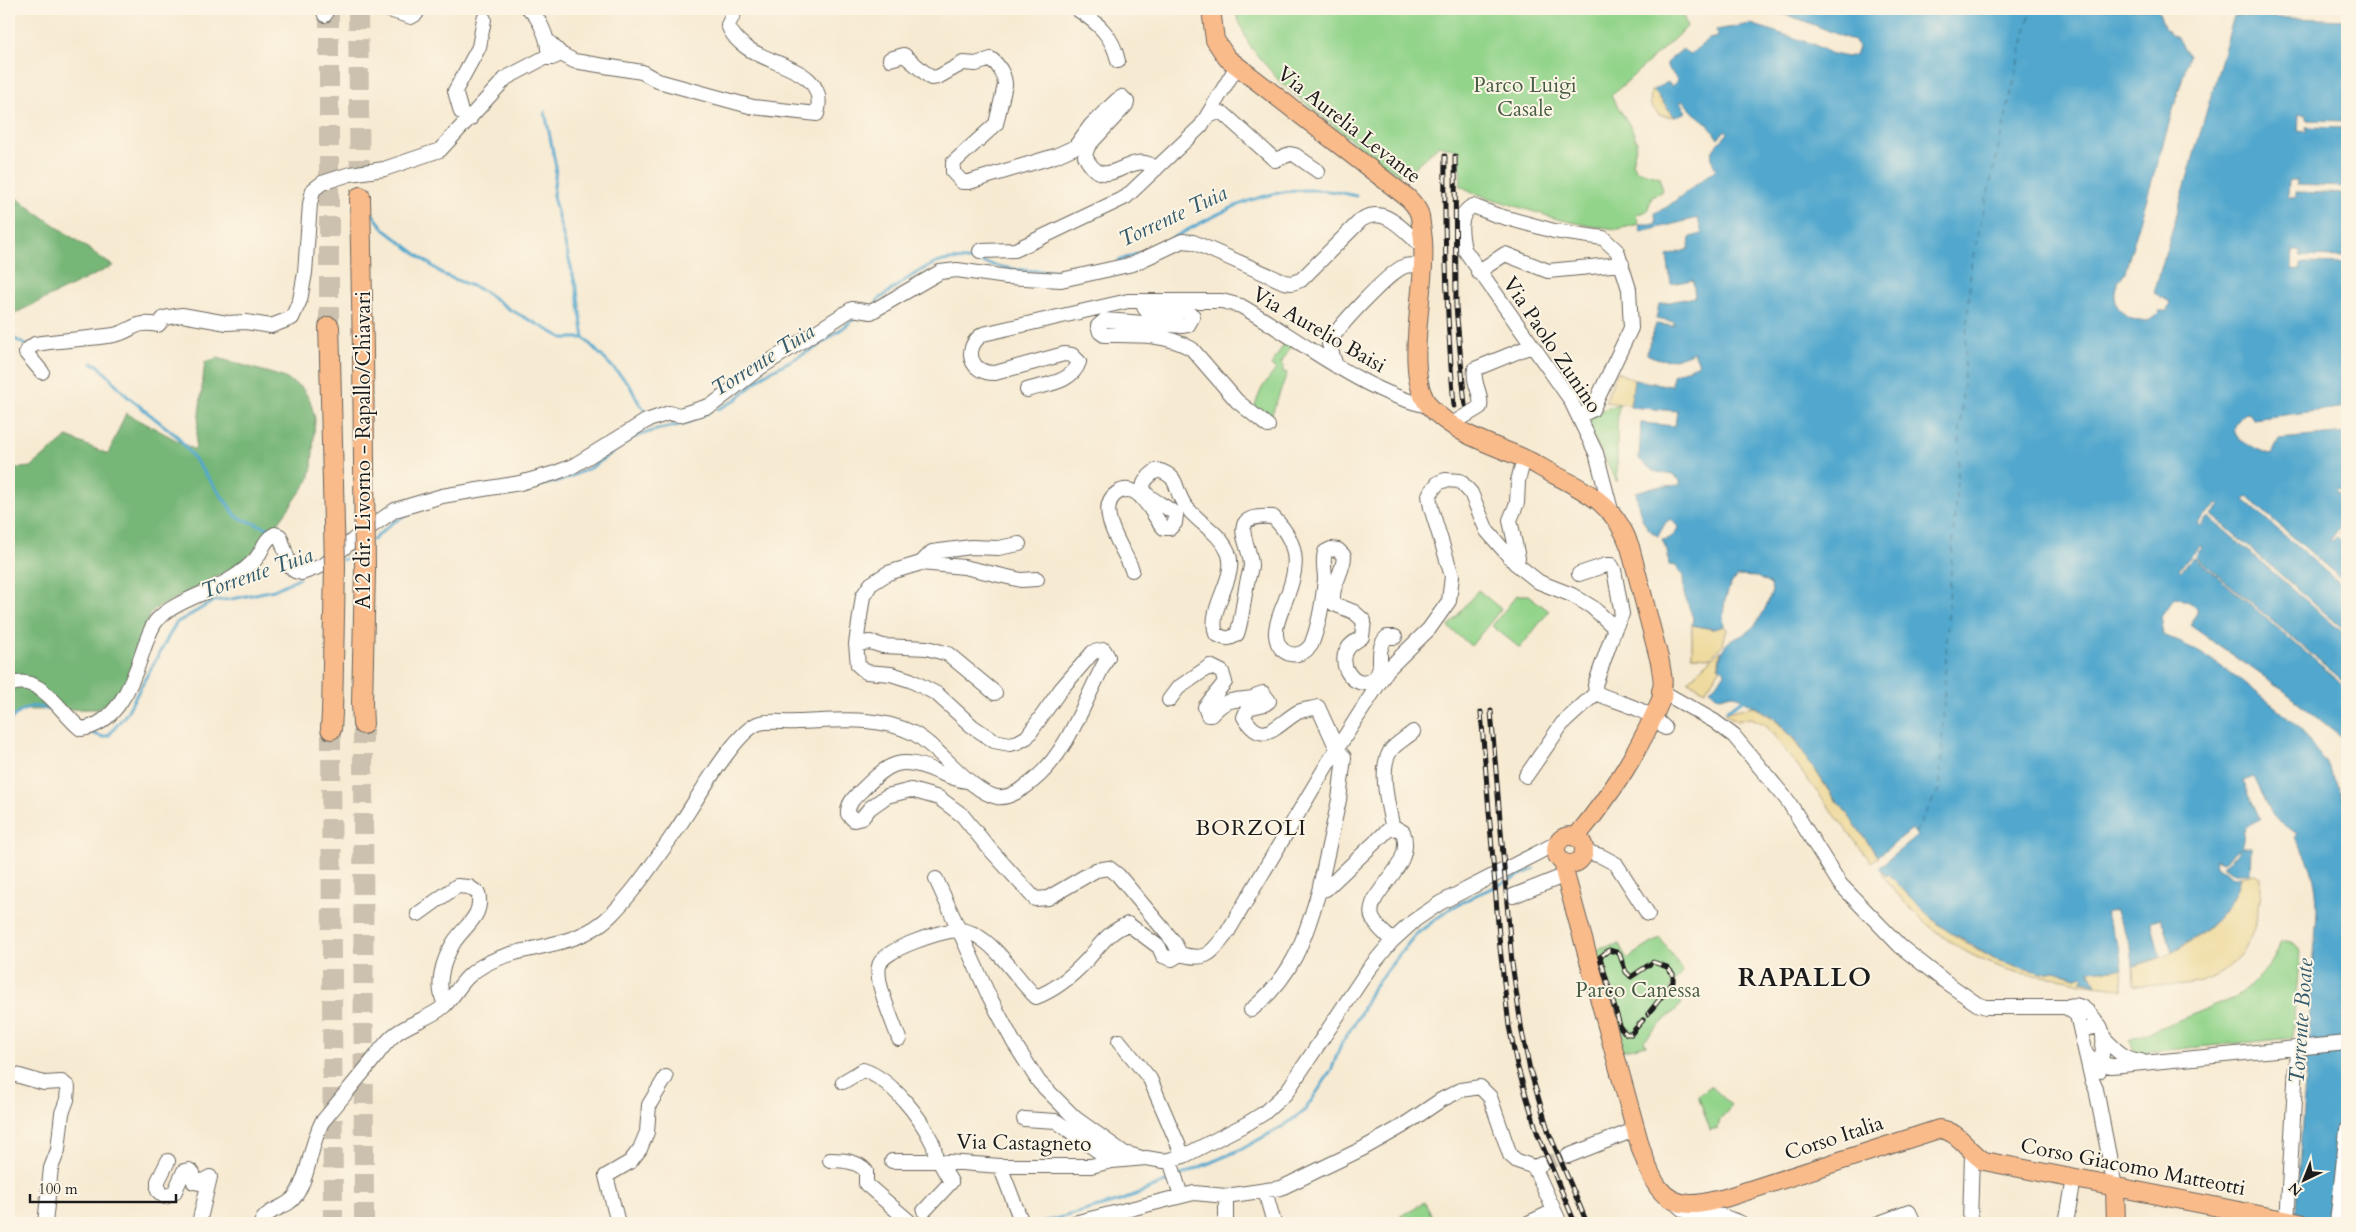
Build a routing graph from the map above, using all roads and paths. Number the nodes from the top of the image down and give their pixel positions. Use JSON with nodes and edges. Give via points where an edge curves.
{"nodes":[{"id":1,"x":386,"y":9,"type":"edge"},
{"id":2,"x":418,"y":9,"type":"edge"},
{"id":3,"x":530,"y":9,"type":"edge"},
{"id":4,"x":736,"y":9,"type":"edge"},
{"id":5,"x":1078,"y":9,"type":"edge"},
{"id":6,"x":1211,"y":9,"type":"edge"},
{"id":7,"x":484,"y":19,"type":"dead end"},
{"id":8,"x":548,"y":42,"type":"junction"},
{"id":9,"x":561,"y":54,"type":"junction"},
{"id":10,"x":544,"y":58,"type":"junction"},
{"id":11,"x":890,"y":59,"type":"dead end"},
{"id":12,"x":1118,"y":61,"type":"dead end"},
{"id":13,"x":1237,"y":66,"type":"junction"},
{"id":14,"x":1210,"y":116,"type":"junction"},
{"id":15,"x":470,"y":120,"type":"junction"},
{"id":16,"x":1156,"y":169,"type":"junction"},
{"id":17,"x":1318,"y":171,"type":"dead end"},
{"id":18,"x":360,"y":197,"type":"tunnel mouth"},
{"id":19,"x":1425,"y":249,"type":"junction"},
{"id":20,"x":980,"y":251,"type":"dead end"},
{"id":21,"x":1622,"y":264,"type":"junction"},
{"id":22,"x":1424,"y":267,"type":"junction"},
{"id":23,"x":1478,"y":272,"type":"junction"},
{"id":24,"x":1147,"y":301,"type":"junction"},
{"id":25,"x":329,"y":327,"type":"tunnel mouth"},
{"id":26,"x":1531,"y":346,"type":"junction"},
{"id":27,"x":1336,"y":366,"type":"junction"},
{"id":28,"x":42,"y":372,"type":"dead end"},
{"id":29,"x":1027,"y":390,"type":"dead end"},
{"id":30,"x":1429,"y":406,"type":"junction"},
{"id":31,"x":1578,"y":416,"type":"junction"},
{"id":32,"x":1452,"y":424,"type":"junction"},
{"id":33,"x":1268,"y":426,"type":"dead end"},
{"id":34,"x":1524,"y":458,"type":"junction"},
{"id":35,"x":1612,"y":514,"type":"junction"},
{"id":36,"x":1019,"y":544,"type":"dead end"},
{"id":37,"x":921,"y":563,"type":"junction"},
{"id":38,"x":1516,"y":563,"type":"junction"},
{"id":39,"x":1132,"y":570,"type":"dead end"},
{"id":40,"x":1579,"y":574,"type":"dead end"},
{"id":41,"x":1038,"y":579,"type":"dead end"},
{"id":42,"x":1539,"y":582,"type":"junction"},
{"id":43,"x":1524,"y":583,"type":"dead end"},
{"id":44,"x":1615,"y":628,"type":"junction"},
{"id":45,"x":1404,"y":642,"type":"junction"},
{"id":46,"x":856,"y":644,"type":"junction"},
{"id":47,"x":9,"y":685,"type":"edge"},
{"id":48,"x":1667,"y":690,"type":"junction"},
{"id":49,"x":996,"y":693,"type":"dead end"},
{"id":50,"x":1596,"y":693,"type":"junction"},
{"id":51,"x":1169,"y":700,"type":"dead end"},
{"id":52,"x":332,"y":721,"type":"tunnel mouth"},
{"id":53,"x":1659,"y":722,"type":"junction"},
{"id":54,"x":363,"y":724,"type":"tunnel mouth"},
{"id":55,"x":1413,"y":732,"type":"dead end"},
{"id":56,"x":1337,"y":749,"type":"junction"},
{"id":57,"x":1526,"y":776,"type":"dead end"},
{"id":58,"x":968,"y":781,"type":"junction"},
{"id":59,"x":1393,"y":829,"type":"junction"},
{"id":60,"x":1557,"y":843,"type":"joint"},
{"id":61,"x":1572,"y":862,"type":"junction"},
{"id":62,"x":936,"y":879,"type":"dead end"},
{"id":63,"x":1319,"y":891,"type":"junction"},
{"id":64,"x":1513,"y":896,"type":"dead end"},
{"id":65,"x":418,"y":914,"type":"dead end"},
{"id":66,"x":1648,"y":914,"type":"dead end"},
{"id":67,"x":958,"y":929,"type":"junction"},
{"id":68,"x":1392,"y":940,"type":"junction"},
{"id":69,"x":1180,"y":954,"type":"junction"},
{"id":70,"x":445,"y":1004,"type":"junction"},
{"id":71,"x":2066,"y":1007,"type":"junction"},
{"id":72,"x":1251,"y":1010,"type":"dead end"},
{"id":73,"x":2081,"y":1030,"type":"junction"},
{"id":74,"x":2102,"y":1032,"type":"junction"},
{"id":75,"x":900,"y":1039,"type":"dead end"},
{"id":76,"x":1119,"y":1041,"type":"dead end"},
{"id":77,"x":2347,"y":1043,"type":"edge"},
{"id":78,"x":2302,"y":1047,"type":"junction"},
{"id":79,"x":2087,"y":1055,"type":"junction"},
{"id":80,"x":2152,"y":1062,"type":"junction"},
{"id":81,"x":2100,"y":1064,"type":"junction"},
{"id":82,"x":9,"y":1073,"type":"edge"},
{"id":83,"x":666,"y":1077,"type":"dead end"},
{"id":84,"x":843,"y":1082,"type":"dead end"},
{"id":85,"x":2096,"y":1089,"type":"junction"},
{"id":86,"x":1024,"y":1119,"type":"dead end"},
{"id":87,"x":1634,"y":1130,"type":"junction"},
{"id":88,"x":2347,"y":1130,"type":"edge"},
{"id":89,"x":1972,"y":1154,"type":"junction"},
{"id":90,"x":1568,"y":1156,"type":"tunnel mouth"},
{"id":91,"x":1146,"y":1158,"type":"junction"},
{"id":92,"x":830,"y":1160,"type":"dead end"},
{"id":93,"x":1175,"y":1160,"type":"junction"},
{"id":94,"x":168,"y":1161,"type":"dead end"},
{"id":95,"x":892,"y":1161,"type":"dead end"},
{"id":96,"x":937,"y":1161,"type":"junction"},
{"id":97,"x":1112,"y":1161,"type":"junction"},
{"id":98,"x":1000,"y":1166,"type":"junction"},
{"id":99,"x":2074,"y":1179,"type":"junction"},
{"id":100,"x":2115,"y":1187,"type":"junction"},
{"id":101,"x":1180,"y":1191,"type":"junction"},
{"id":102,"x":1265,"y":1192,"type":"junction"},
{"id":103,"x":1226,"y":1196,"type":"junction"},
{"id":104,"x":1703,"y":1208,"type":"edge"},
{"id":105,"x":924,"y":1210,"type":"dead end"},
{"id":106,"x":1719,"y":1216,"type":"junction"},
{"id":107,"x":1557,"y":1217,"type":"edge"},
{"id":108,"x":1911,"y":1218,"type":"edge"},
{"id":109,"x":1112,"y":1219,"type":"edge"},
{"id":110,"x":2292,"y":1222,"type":"edge"},
{"id":111,"x":45,"y":1223,"type":"edge"},
{"id":112,"x":199,"y":1223,"type":"edge"},
{"id":113,"x":261,"y":1223,"type":"edge"},
{"id":114,"x":618,"y":1223,"type":"edge"},
{"id":115,"x":911,"y":1223,"type":"edge"},
{"id":116,"x":1021,"y":1223,"type":"edge"},
{"id":117,"x":1074,"y":1223,"type":"edge"},
{"id":118,"x":1226,"y":1223,"type":"edge"},
{"id":119,"x":1274,"y":1223,"type":"edge"},
{"id":120,"x":1528,"y":1223,"type":"edge"},
{"id":121,"x":1742,"y":1223,"type":"edge"},
{"id":122,"x":1880,"y":1223,"type":"edge"},
{"id":123,"x":1970,"y":1223,"type":"edge"},
{"id":124,"x":2066,"y":1223,"type":"edge"},
{"id":125,"x":2116,"y":1223,"type":"edge"},
{"id":126,"x":2336,"y":1223,"type":"edge"}],
"edges":[{"from":1,"to":2,"type":"street","via":[[411,17]]},
{"from":3,"to":8,"type":"street"},
{"from":4,"to":9,"type":"street","via":[[728,25],[730,31],[753,53],[804,74],[813,83],[820,106],[817,114],[753,107],[658,81],[642,72],[591,64]]},
{"from":5,"to":12,"type":"street","via":[[1109,36],[1116,48]]},
{"from":6,"to":13,"type":"main road","name":"Via Aurelia Levante","via":[[1217,47]]},
{"from":7,"to":15,"type":"street","via":[[479,47],[456,91],[461,112]]},
{"from":8,"to":9,"type":"street"},
{"from":8,"to":10,"type":"street"},
{"from":9,"to":10,"type":"street"},
{"from":10,"to":15,"type":"street","via":[[506,78]]},
{"from":11,"to":16,"type":"street","via":[[904,55],[931,78],[963,63],[976,64],[992,59],[1000,70],[1005,85],[996,124],[953,163],[953,172],[962,182],[979,180],[1075,147],[1091,125],[1122,97],[1126,105],[1088,146],[1085,156],[1101,174],[1147,162]]},
{"from":13,"to":14,"type":"street"},
{"from":13,"to":19,"type":"main road","name":"Via Aurelia Levante","via":[[1408,198],[1419,214]]},
{"from":14,"to":16,"type":"street"},
{"from":14,"to":17,"type":"street","via":[[1218,112],[1224,114],[1274,160],[1295,155]]},
{"from":15,"to":28,"type":"street","via":[[440,150],[384,169],[329,180],[313,190],[305,274],[300,300],[292,318],[270,326],[171,316],[158,325],[138,323],[115,334],[35,344],[26,353]]},
{"from":16,"to":20,"type":"street","via":[[1126,197],[1102,210],[1015,250]]},
{"from":18,"to":54,"type":"highway","name":"A12 dir. Livorno - Rapallo/Chiavari","bridge":true,"via":[[365,571]]},
{"from":19,"to":22,"type":"main road","name":"Via Aurelia Levante"},
{"from":19,"to":47,"type":"street","via":[[1394,221],[1374,214],[1361,220],[1301,280],[1292,283],[1193,242],[1182,241],[1133,264],[1061,280],[957,270],[940,272],[871,312],[852,309],[761,367],[712,405],[646,421],[573,466],[555,473],[520,483],[442,496],[395,510],[324,565],[295,571],[290,566],[280,536],[268,537],[256,559],[238,575],[156,620],[135,677],[120,703],[104,722],[92,728],[81,729],[53,699],[29,683]]},
{"from":21,"to":23,"type":"street","via":[[1548,271],[1505,254]]},
{"from":21,"to":23,"type":"street","name":"Via Paolo Zunino","via":[[1617,251],[1603,238],[1554,231],[1473,206],[1464,213],[1461,237],[1464,249]]},
{"from":21,"to":31,"type":"street","via":[[1629,289],[1631,328],[1592,410]]},
{"from":22,"to":27,"type":"street","via":[[1413,265],[1396,271],[1357,309],[1329,344]]},
{"from":22,"to":30,"type":"main road","name":"Via Aurelia Levante","via":[[1415,362]]},
{"from":23,"to":26,"type":"street","name":"Via Paolo Zunino"},
{"from":24,"to":27,"type":"street","name":"Via Aurelio Baisi","via":[[1222,301],[1241,306]]},
{"from":24,"to":29,"type":"street","name":"Via Aurelio Baisi","via":[[1108,304],[978,337],[971,346],[971,354],[978,369],[985,373],[1064,354],[1072,355],[1079,362],[1068,378]]},
{"from":24,"to":33,"type":"street","via":[[1144,307],[1148,312],[1186,311],[1193,316],[1192,319],[1183,326],[1105,320],[1098,326],[1100,332],[1104,335],[1162,337],[1184,344],[1237,401]]},
{"from":25,"to":52,"type":"highway","bridge":true,"via":[[335,567]]},
{"from":26,"to":31,"type":"street","name":"Via Paolo Zunino","via":[[1570,399]]},
{"from":26,"to":32,"type":"street","via":[[1475,368],[1473,379],[1480,407]]},
{"from":27,"to":30,"type":"street","name":"Via Aurelio Baisi","via":[[1398,397]]},
{"from":30,"to":32,"type":"main road"},
{"from":31,"to":35,"type":"street","name":"Via Paolo Zunino","via":[[1596,453]]},
{"from":32,"to":34,"type":"main road","via":[[1482,442]]},
{"from":34,"to":35,"type":"main road","via":[[1591,494]]},
{"from":34,"to":38,"type":"street","via":[[1517,503],[1510,520],[1518,558]]},
{"from":35,"to":48,"type":"main road","via":[[1625,533]]},
{"from":36,"to":37,"type":"street","via":[[932,552]]},
{"from":37,"to":41,"type":"street","via":[[964,567],[1022,580]]},
{"from":37,"to":46,"type":"street","via":[[888,573],[871,584],[863,596]]},
{"from":38,"to":42,"type":"street"},
{"from":38,"to":45,"type":"street","via":[[1487,531],[1467,487],[1455,480],[1438,483],[1432,489],[1430,502],[1452,576],[1452,588],[1445,609]]},
{"from":39,"to":45,"type":"street","via":[[1110,525],[1110,501],[1121,490],[1136,493],[1156,520],[1164,528],[1170,528],[1176,515],[1147,497],[1144,489],[1145,482],[1157,470],[1169,473],[1184,504],[1221,539],[1229,554],[1230,566],[1214,615],[1216,634],[1225,639],[1237,634],[1251,566],[1242,533],[1246,523],[1260,516],[1273,517],[1286,529],[1293,551],[1294,580],[1275,633],[1282,651],[1299,655],[1311,645],[1323,594],[1322,559],[1330,549],[1338,550],[1344,556],[1333,593],[1334,604],[1354,612],[1364,622],[1362,637],[1346,652],[1345,670],[1360,682],[1368,683],[1379,671],[1382,641],[1386,637]]},
{"from":40,"to":44,"type":"street","via":[[1611,565],[1622,614]]},
{"from":42,"to":43,"type":"street"},
{"from":42,"to":44,"type":"street","via":[[1592,607]]},
{"from":44,"to":50,"type":"street","via":[[1595,685]]},
{"from":45,"to":56,"type":"street"},
{"from":46,"to":49,"type":"street","via":[[870,642],[883,646],[927,648],[948,654]]},
{"from":46,"to":58,"type":"street","via":[[858,665],[866,672],[891,674],[910,680],[937,694],[994,741],[1010,744],[1027,736],[1093,652],[1104,650],[1108,657],[1069,736],[1036,778],[1005,797],[995,797]]},
{"from":48,"to":53,"type":"main road"},
{"from":48,"to":71,"type":"street","via":[[1734,736],[1788,801],[1840,884],[1913,958],[1958,992],[1986,1007]]},
{"from":50,"to":53,"type":"street","via":[[1640,709]]},
{"from":50,"to":57,"type":"street","via":[[1562,724]]},
{"from":51,"to":56,"type":"street","via":[[1178,688],[1210,666],[1222,672],[1225,682],[1205,707],[1208,715],[1226,701],[1263,694],[1269,701],[1248,708],[1244,717],[1250,727],[1262,733],[1275,730],[1300,711],[1318,707]]},
{"from":53,"to":61,"type":"main road"},
{"from":55,"to":59,"type":"street","via":[[1391,750],[1387,762],[1385,790]]},
{"from":56,"to":63,"type":"street","via":[[1344,757],[1343,768]]},
{"from":56,"to":69,"type":"street","via":[[1227,933],[1208,955],[1195,958]]},
{"from":58,"to":69,"type":"street","via":[[905,762],[889,766],[849,804],[848,814],[854,820],[860,819],[887,796],[911,790],[939,798],[962,815],[1036,899],[1048,898],[1096,870],[1109,868],[1118,874],[1174,942]]},
{"from":58,"to":70,"type":"street","via":[[930,744],[912,732],[876,722],[759,723],[744,734],[719,764],[672,836],[611,915],[575,939],[506,954],[482,966],[468,976]]},
{"from":59,"to":63,"type":"street","via":[[1381,836],[1326,889]]},
{"from":59,"to":68,"type":"street","via":[[1403,832],[1405,853],[1374,902],[1372,915]]},
{"from":60,"to":61,"type":"main road","via":[[1556,852]]},
{"from":60,"to":68,"type":"street","via":[[1440,904]]},
{"from":61,"to":64,"type":"street","via":[[1556,877]]},
{"from":61,"to":66,"type":"street","via":[[1601,856],[1616,864]]},
{"from":61,"to":87,"type":"main road"},
{"from":62,"to":67,"type":"street"},
{"from":63,"to":72,"type":"street","via":[[1306,936],[1287,974],[1268,997]]},
{"from":65,"to":70,"type":"street","via":[[457,886],[468,887],[478,893],[478,910],[454,942],[443,966],[439,986]]},
{"from":67,"to":69,"type":"street","via":[[974,934],[994,948],[1036,997],[1068,977],[1114,929],[1128,924],[1159,947],[1163,956],[1172,959]]},
{"from":67,"to":75,"type":"street","via":[[895,950],[884,955],[879,964],[878,978]]},
{"from":67,"to":91,"type":"street","via":[[1010,1035],[1039,1082],[1075,1118],[1124,1153]]},
{"from":68,"to":93,"type":"street","via":[[1350,995],[1286,1093],[1248,1124]]},
{"from":70,"to":113,"type":"street","via":[[388,1042],[322,1122],[295,1197],[269,1211]]},
{"from":71,"to":73,"type":"street","via":[[2077,1015]]},
{"from":71,"to":74,"type":"street","via":[[2078,1005],[2092,1015]]},
{"from":73,"to":74,"type":"street"},
{"from":73,"to":79,"type":"street"},
{"from":74,"to":80,"type":"street","via":[[2125,1057]]},
{"from":74,"to":81,"type":"street"},
{"from":76,"to":93,"type":"street","via":[[1150,1079]]},
{"from":77,"to":78,"type":"street"},
{"from":78,"to":80,"type":"street"},
{"from":78,"to":110,"type":"street"},
{"from":79,"to":81,"type":"street"},
{"from":79,"to":85,"type":"street"},
{"from":80,"to":81,"type":"street"},
{"from":81,"to":85,"type":"street"},
{"from":82,"to":111,"type":"street","via":[[44,1083],[62,1082],[68,1087],[58,1150],[51,1168]]},
{"from":83,"to":114,"type":"street","via":[[649,1105],[647,1132],[640,1149],[630,1162],[606,1176]]},
{"from":84,"to":96,"type":"street","via":[[863,1070],[872,1073],[903,1098],[933,1143]]},
{"from":85,"to":100,"type":"street"},
{"from":86,"to":97,"type":"street","via":[[1056,1121]]},
{"from":87,"to":90,"type":"street"},
{"from":87,"to":104,"type":"main road","via":[[1659,1190],[1674,1200]]},
{"from":88,"to":126,"type":"street"},
{"from":89,"to":99,"type":"main road","name":"Corso Giacomo Matteotti","via":[[1984,1161]]},
{"from":89,"to":104,"type":"main road","name":"Corso Italia","via":[[1951,1131],[1936,1129]]},
{"from":89,"to":123,"type":"street"},
{"from":91,"to":93,"type":"street","name":"Via Castagneto"},
{"from":91,"to":97,"type":"street","name":"Via Castagneto"},
{"from":92,"to":115,"type":"street","via":[[862,1166],[866,1171],[866,1184]]},
{"from":93,"to":101,"type":"street"},
{"from":94,"to":112,"type":"street","via":[[158,1181],[158,1191],[165,1198],[174,1193],[184,1171],[193,1173],[194,1182],[210,1177]]},
{"from":95,"to":96,"type":"street","name":"Via Castagneto"},
{"from":96,"to":98,"type":"street","name":"Via Castagneto"},
{"from":96,"to":105,"type":"street","via":[[951,1182]]},
{"from":97,"to":98,"type":"street","name":"Via Castagneto","via":[[1091,1166]]},
{"from":98,"to":116,"type":"street"},
{"from":99,"to":100,"type":"main road","name":"Corso Giacomo Matteotti"},
{"from":99,"to":124,"type":"street"},
{"from":100,"to":110,"type":"main road","name":"Corso Giacomo Matteotti"},
{"from":100,"to":125,"type":"main road"},
{"from":101,"to":103,"type":"street"},
{"from":101,"to":109,"type":"street"},
{"from":102,"to":103,"type":"street"},
{"from":102,"to":107,"type":"street","via":[[1281,1188],[1362,1148],[1441,1100],[1480,1087],[1490,1097],[1510,1155],[1538,1165]]},
{"from":102,"to":119,"type":"street"},
{"from":103,"to":118,"type":"street"},
{"from":104,"to":106,"type":"street"},
{"from":104,"to":106,"type":"street"},
{"from":104,"to":121,"type":"street"},
{"from":106,"to":121,"type":"street"},
{"from":107,"to":120,"type":"street"},
{"from":108,"to":122,"type":"street"},
{"from":109,"to":117,"type":"street"}]}
